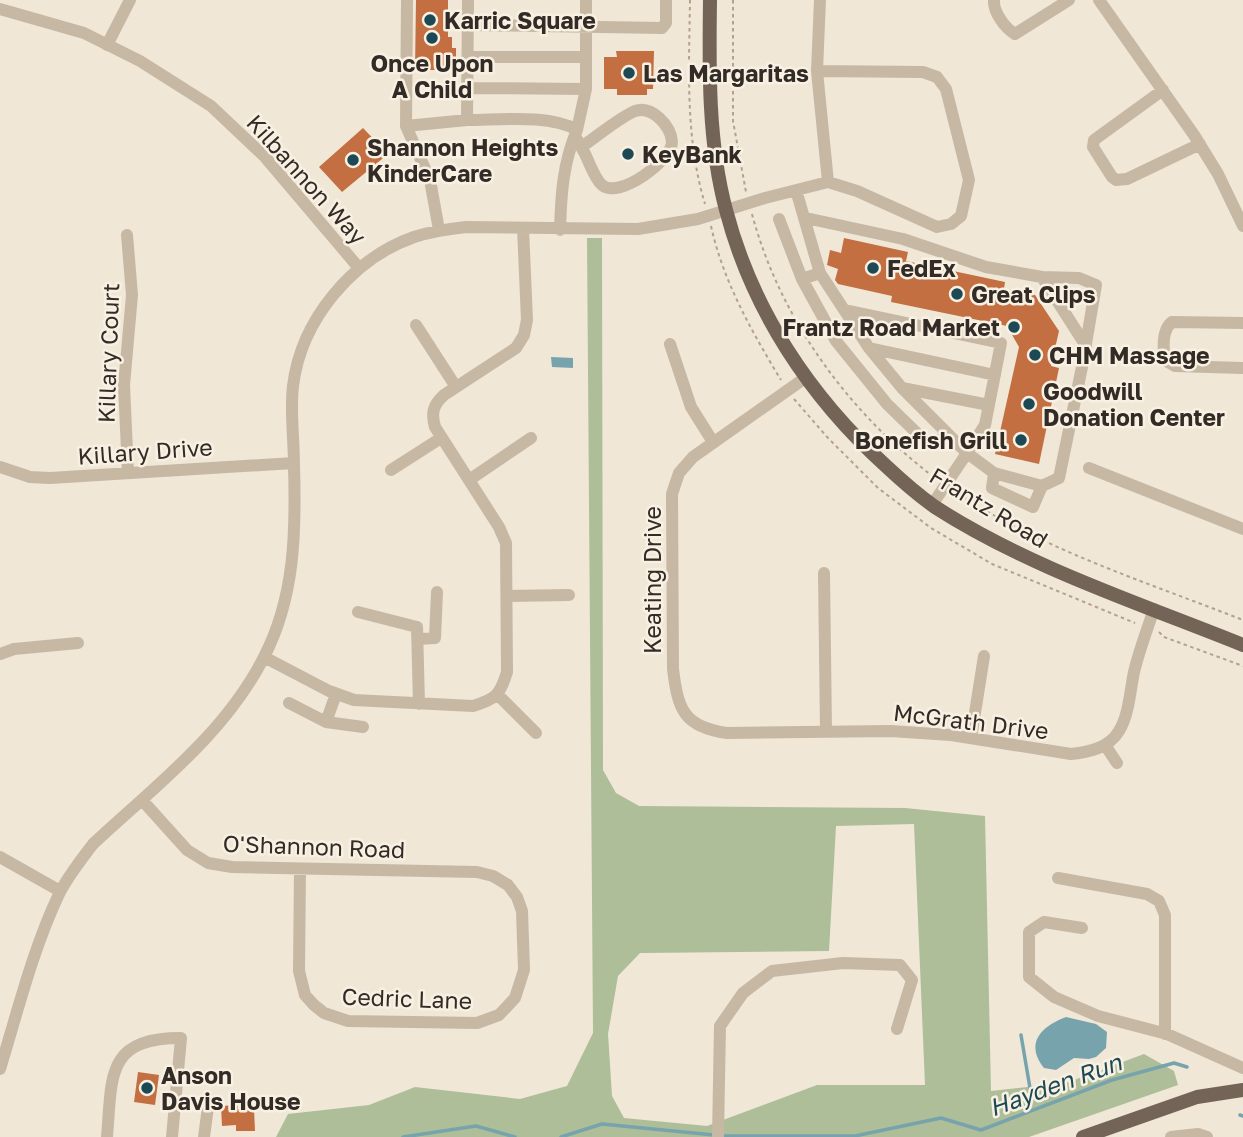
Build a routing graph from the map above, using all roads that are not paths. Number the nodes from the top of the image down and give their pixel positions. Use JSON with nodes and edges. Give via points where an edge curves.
{"nodes":[{"id":1,"x":130,"y":0,"type":"edge"},
{"id":2,"x":407,"y":0,"type":"edge"},
{"id":3,"x":468,"y":0,"type":"edge"},
{"id":4,"x":586,"y":0,"type":"edge"},
{"id":5,"x":667,"y":0,"type":"edge"},
{"id":6,"x":710,"y":0,"type":"edge"},
{"id":7,"x":820,"y":0,"type":"edge"},
{"id":8,"x":994,"y":0,"type":"edge"},
{"id":9,"x":1069,"y":0,"type":"edge"},
{"id":10,"x":1099,"y":0,"type":"edge"},
{"id":11,"x":0,"y":9,"type":"edge"},
{"id":12,"x":468,"y":25,"type":"junction"},
{"id":13,"x":586,"y":26,"type":"junction"},
{"id":14,"x":107,"y":45,"type":"junction"},
{"id":15,"x":468,"y":57,"type":"junction"},
{"id":16,"x":586,"y":57,"type":"junction"},
{"id":17,"x":817,"y":71,"type":"junction"},
{"id":18,"x":468,"y":88,"type":"junction"},
{"id":19,"x":586,"y":89,"type":"junction"},
{"id":20,"x":1163,"y":90,"type":"junction"},
{"id":21,"x":467,"y":120,"type":"junction"},
{"id":22,"x":406,"y":126,"type":"junction"},
{"id":23,"x":578,"y":138,"type":"junction"},
{"id":24,"x":1199,"y":144,"type":"junction"},
{"id":25,"x":828,"y":182,"type":"junction"},
{"id":26,"x":796,"y":190,"type":"junction"},
{"id":27,"x":726,"y":210,"type":"junction"},
{"id":28,"x":806,"y":218,"type":"junction"},
{"id":29,"x":779,"y":219,"type":"dead end"},
{"id":30,"x":1243,"y":226,"type":"edge"},
{"id":31,"x":523,"y":228,"type":"junction"},
{"id":32,"x":439,"y":230,"type":"junction"},
{"id":33,"x":560,"y":230,"type":"junction"},
{"id":34,"x":127,"y":235,"type":"dead end"},
{"id":35,"x":359,"y":268,"type":"junction"},
{"id":36,"x":820,"y":273,"type":"junction"},
{"id":37,"x":1042,"y":277,"type":"junction"},
{"id":38,"x":802,"y":279,"type":"junction"},
{"id":39,"x":845,"y":310,"type":"junction"},
{"id":40,"x":1243,"y":323,"type":"edge"},
{"id":41,"x":416,"y":325,"type":"dead end"},
{"id":42,"x":670,"y":344,"type":"dead end"},
{"id":43,"x":1086,"y":346,"type":"junction"},
{"id":44,"x":869,"y":348,"type":"junction"},
{"id":45,"x":1243,"y":368,"type":"edge"},
{"id":46,"x":995,"y":375,"type":"junction"},
{"id":47,"x":805,"y":378,"type":"junction"},
{"id":48,"x":456,"y":387,"type":"junction"},
{"id":49,"x":902,"y":388,"type":"junction"},
{"id":50,"x":989,"y":405,"type":"junction"},
{"id":51,"x":948,"y":435,"type":"junction"},
{"id":52,"x":441,"y":438,"type":"junction"},
{"id":53,"x":531,"y":438,"type":"dead end"},
{"id":54,"x":713,"y":442,"type":"junction"},
{"id":55,"x":967,"y":453,"type":"junction"},
{"id":56,"x":294,"y":463,"type":"junction"},
{"id":57,"x":0,"y":467,"type":"edge"},
{"id":58,"x":1089,"y":468,"type":"dead end"},
{"id":59,"x":391,"y":470,"type":"dead end"},
{"id":60,"x":128,"y":472,"type":"junction"},
{"id":61,"x":994,"y":473,"type":"junction"},
{"id":62,"x":469,"y":480,"type":"junction"},
{"id":63,"x":1042,"y":486,"type":"junction"},
{"id":64,"x":932,"y":505,"type":"junction"},
{"id":65,"x":1242,"y":526,"type":"edge"},
{"id":66,"x":824,"y":573,"type":"dead end"},
{"id":67,"x":437,"y":592,"type":"dead end"},
{"id":68,"x":569,"y":595,"type":"dead end"},
{"id":69,"x":507,"y":596,"type":"junction"},
{"id":70,"x":1154,"y":609,"type":"junction"},
{"id":71,"x":358,"y":612,"type":"dead end"},
{"id":72,"x":418,"y":639,"type":"junction"},
{"id":73,"x":78,"y":643,"type":"dead end"},
{"id":74,"x":1243,"y":645,"type":"edge"},
{"id":75,"x":0,"y":654,"type":"edge"},
{"id":76,"x":984,"y":656,"type":"dead end"},
{"id":77,"x":264,"y":657,"type":"junction"},
{"id":78,"x":336,"y":694,"type":"junction"},
{"id":79,"x":498,"y":695,"type":"junction"},
{"id":80,"x":289,"y":703,"type":"dead end"},
{"id":81,"x":418,"y":704,"type":"junction"},
{"id":82,"x":687,"y":718,"type":"joint"},
{"id":83,"x":326,"y":722,"type":"junction"},
{"id":84,"x":363,"y":726,"type":"dead end"},
{"id":85,"x":826,"y":731,"type":"junction"},
{"id":86,"x":536,"y":733,"type":"dead end"},
{"id":87,"x":971,"y":738,"type":"junction"},
{"id":88,"x":1105,"y":745,"type":"junction"},
{"id":89,"x":1117,"y":763,"type":"dead end"},
{"id":90,"x":142,"y":800,"type":"junction"},
{"id":91,"x":0,"y":857,"type":"edge"},
{"id":92,"x":300,"y":869,"type":"junction"},
{"id":93,"x":1058,"y":878,"type":"dead end"},
{"id":94,"x":508,"y":885,"type":"joint"},
{"id":95,"x":60,"y":891,"type":"junction"},
{"id":96,"x":1083,"y":928,"type":"dead end"},
{"id":97,"x":897,"y":1030,"type":"dead end"},
{"id":98,"x":1165,"y":1034,"type":"junction"},
{"id":99,"x":1243,"y":1068,"type":"edge"},
{"id":100,"x":0,"y":1069,"type":"edge"},
{"id":101,"x":1243,"y":1090,"type":"edge"},
{"id":102,"x":208,"y":1107,"type":"dead end"},
{"id":103,"x":1100,"y":1134,"type":"edge"},
{"id":104,"x":107,"y":1137,"type":"edge"},
{"id":105,"x":172,"y":1137,"type":"edge"},
{"id":106,"x":204,"y":1137,"type":"edge"},
{"id":107,"x":718,"y":1137,"type":"edge"},
{"id":108,"x":1083,"y":1137,"type":"edge"},
{"id":109,"x":1171,"y":1137,"type":"edge"},
{"id":110,"x":1207,"y":1137,"type":"edge"}],
"edges":[{"from":1,"to":14,"type":"street"},
{"from":2,"to":22,"type":"street"},
{"from":3,"to":12,"type":"street"},
{"from":4,"to":13,"type":"street"},
{"from":5,"to":13,"type":"street","via":[[662,28]]},
{"from":6,"to":27,"type":"main road","name":"Frantz Road","via":[[710,101]]},
{"from":7,"to":17,"type":"street"},
{"from":8,"to":9,"type":"street","via":[[993,8],[1009,30],[1019,34]]},
{"from":10,"to":20,"type":"street"},
{"from":11,"to":14,"type":"street","name":"Kilbannon Way"},
{"from":12,"to":13,"type":"street"},
{"from":12,"to":15,"type":"street"},
{"from":13,"to":16,"type":"street"},
{"from":14,"to":35,"type":"street","name":"Kilbannon Way","via":[[211,106],[265,157]]},
{"from":15,"to":16,"type":"street"},
{"from":15,"to":18,"type":"street"},
{"from":16,"to":19,"type":"street"},
{"from":17,"to":25,"type":"street"},
{"from":17,"to":25,"type":"street","via":[[923,72],[937,77],[946,89],[969,180],[961,216],[937,227]]},
{"from":18,"to":19,"type":"street"},
{"from":18,"to":21,"type":"street"},
{"from":19,"to":23,"type":"street"},
{"from":20,"to":24,"type":"street"},
{"from":20,"to":24,"type":"street","via":[[1094,140],[1093,147],[1112,177],[1122,181]]},
{"from":21,"to":22,"type":"street"},
{"from":21,"to":23,"type":"street","via":[[565,123]]},
{"from":22,"to":32,"type":"street","via":[[430,180]]},
{"from":23,"to":23,"type":"street","via":[[602,184],[612,189],[628,186],[668,156],[672,141],[665,125],[647,110]]},
{"from":23,"to":33,"type":"street","via":[[568,150],[562,180]]},
{"from":24,"to":30,"type":"street"},
{"from":25,"to":26,"type":"street"},
{"from":26,"to":27,"type":"street"},
{"from":26,"to":28,"type":"street"},
{"from":27,"to":33,"type":"street","via":[[638,229]]},
{"from":27,"to":47,"type":"main road","name":"Frantz Road","via":[[760,303]]},
{"from":28,"to":36,"type":"street"},
{"from":28,"to":37,"type":"street","via":[[903,239],[986,267]]},
{"from":29,"to":38,"type":"street"},
{"from":31,"to":32,"type":"street"},
{"from":31,"to":33,"type":"street"},
{"from":31,"to":48,"type":"street","via":[[524,335],[516,348]]},
{"from":32,"to":35,"type":"street","via":[[384,251]]},
{"from":34,"to":60,"type":"street","name":"Killary Court","via":[[132,295],[124,385]]},
{"from":35,"to":56,"type":"street","via":[[328,302],[301,354],[293,384]]},
{"from":36,"to":38,"type":"street"},
{"from":36,"to":39,"type":"street"},
{"from":37,"to":43,"type":"street"},
{"from":37,"to":43,"type":"street","via":[[1079,278],[1096,285]]},
{"from":38,"to":51,"type":"street","via":[[836,341],[887,404],[926,442]]},
{"from":39,"to":44,"type":"street"},
{"from":39,"to":46,"type":"street","via":[[1001,343]]},
{"from":40,"to":45,"type":"street","via":[[1172,322],[1165,329],[1164,344],[1169,364]]},
{"from":41,"to":48,"type":"street"},
{"from":42,"to":54,"type":"street","via":[[691,407]]},
{"from":43,"to":63,"type":"street","via":[[1059,478]]},
{"from":44,"to":46,"type":"street"},
{"from":44,"to":49,"type":"street"},
{"from":46,"to":50,"type":"street"},
{"from":47,"to":54,"type":"street","name":"Keating Drive"},
{"from":47,"to":64,"type":"main road","name":"Frantz Road","via":[[865,447]]},
{"from":48,"to":52,"type":"street","via":[[435,404],[431,415]]},
{"from":49,"to":50,"type":"street"},
{"from":49,"to":51,"type":"street"},
{"from":50,"to":55,"type":"street","via":[[985,425]]},
{"from":51,"to":55,"type":"street"},
{"from":52,"to":59,"type":"street"},
{"from":52,"to":62,"type":"street"},
{"from":53,"to":62,"type":"street"},
{"from":54,"to":82,"type":"street","name":"Keating Drive","via":[[679,473],[673,494],[673,669],[676,695]]},
{"from":55,"to":61,"type":"street"},
{"from":55,"to":64,"type":"street"},
{"from":56,"to":60,"type":"street","name":"Killary Drive"},
{"from":56,"to":77,"type":"street","via":[[292,564]]},
{"from":57,"to":60,"type":"street","name":"Killary Drive","via":[[50,478]]},
{"from":58,"to":65,"type":"street"},
{"from":61,"to":63,"type":"street"},
{"from":61,"to":63,"type":"street","via":[[992,488],[1033,507]]},
{"from":62,"to":69,"type":"street","via":[[506,544]]},
{"from":64,"to":70,"type":"main road","name":"Frantz Road","via":[[1045,567]]},
{"from":66,"to":85,"type":"street"},
{"from":67,"to":72,"type":"street","via":[[435,638]]},
{"from":68,"to":69,"type":"street"},
{"from":69,"to":79,"type":"street","via":[[507,672]]},
{"from":70,"to":74,"type":"main road","name":"Frantz Road"},
{"from":70,"to":88,"type":"street","via":[[1119,733]]},
{"from":71,"to":72,"type":"street","via":[[417,627]]},
{"from":72,"to":81,"type":"street"},
{"from":73,"to":75,"type":"street"},
{"from":76,"to":87,"type":"street"},
{"from":77,"to":78,"type":"street"},
{"from":77,"to":90,"type":"street","via":[[225,718]]},
{"from":78,"to":81,"type":"street","via":[[354,700]]},
{"from":78,"to":83,"type":"street"},
{"from":79,"to":81,"type":"street","via":[[473,706]]},
{"from":79,"to":86,"type":"street"},
{"from":80,"to":83,"type":"street"},
{"from":82,"to":85,"type":"street","name":"McGrath Drive","via":[[705,730],[727,733]]},
{"from":83,"to":84,"type":"street"},
{"from":85,"to":87,"type":"street","name":"McGrath Drive"},
{"from":87,"to":88,"type":"street","name":"McGrath Drive","via":[[1071,754]]},
{"from":88,"to":89,"type":"street"},
{"from":90,"to":92,"type":"street","name":"O'Shannon Road","via":[[187,850],[208,863]]},
{"from":90,"to":95,"type":"street","via":[[93,844]]},
{"from":91,"to":95,"type":"street"},
{"from":92,"to":94,"type":"street","name":"O'Shannon Road","via":[[477,872]]},
{"from":92,"to":94,"type":"street","name":"Cedric Lane","via":[[301,984],[305,995],[324,1013],[348,1021],[477,1023],[499,1014],[515,998],[524,970],[522,911]]},
{"from":93,"to":98,"type":"street","via":[[1147,894],[1159,901],[1165,915]]},
{"from":95,"to":100,"type":"street"},
{"from":96,"to":98,"type":"street","via":[[1044,922],[1029,932],[1029,977],[1054,997],[1098,1016]]},
{"from":97,"to":107,"type":"street","via":[[912,980],[900,965],[843,963],[772,971],[743,993],[720,1026]]},
{"from":98,"to":99,"type":"street"},
{"from":101,"to":103,"type":"main road","via":[[1198,1097]]},
{"from":102,"to":106,"type":"street"},
{"from":103,"to":108,"type":"main road"},
{"from":104,"to":105,"type":"street","via":[[112,1079],[122,1055],[138,1044],[181,1038]]},
{"from":109,"to":110,"type":"street"}]}
